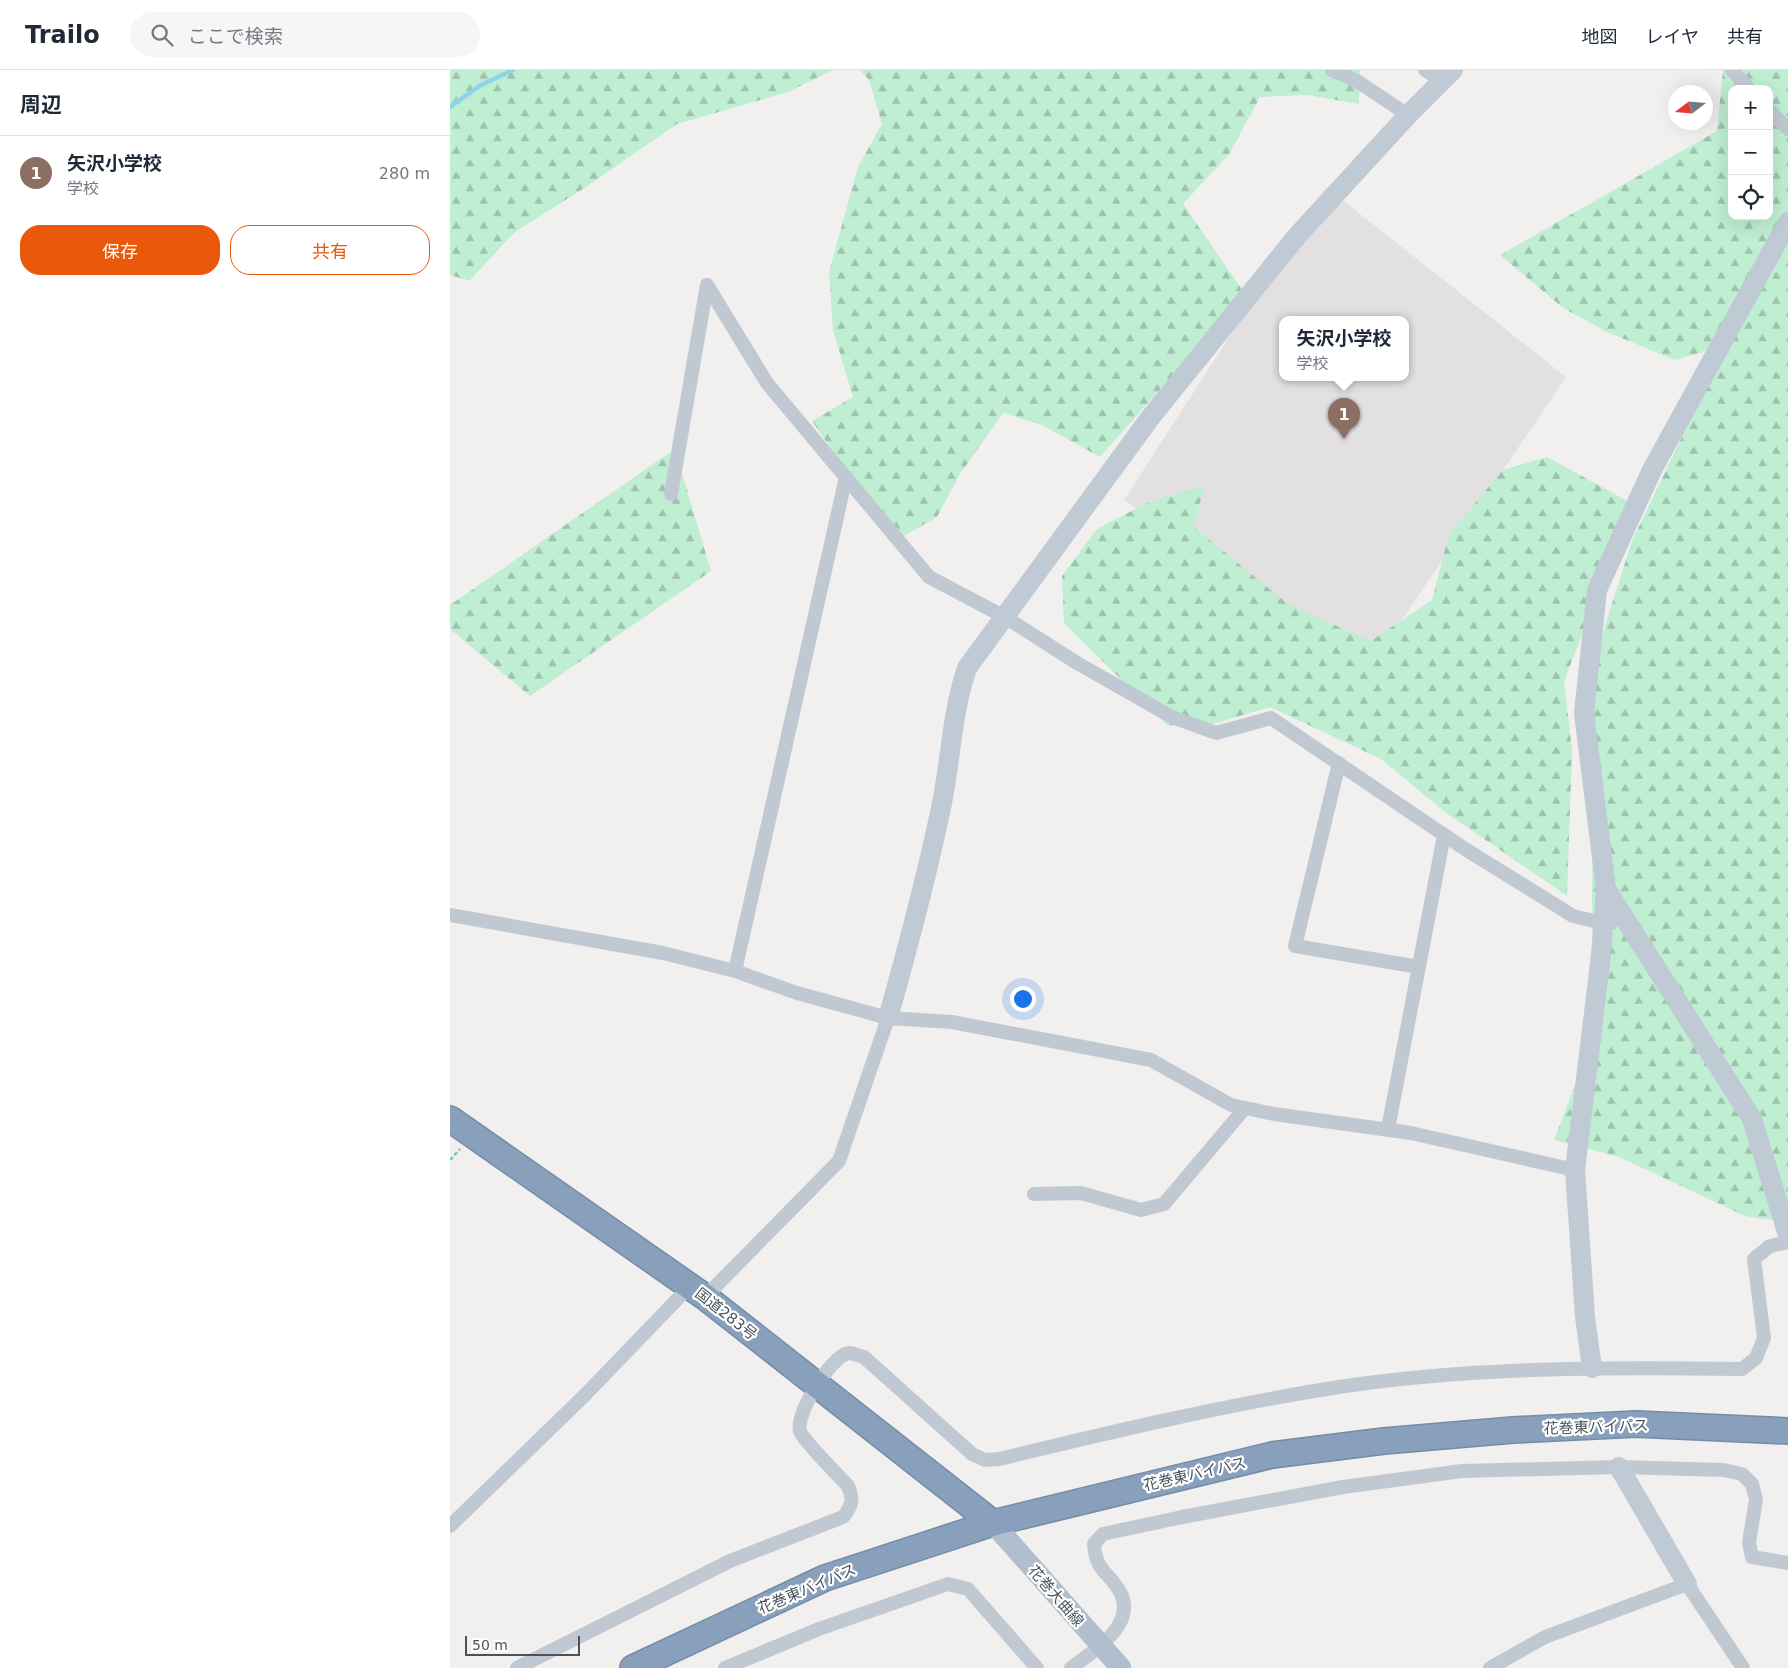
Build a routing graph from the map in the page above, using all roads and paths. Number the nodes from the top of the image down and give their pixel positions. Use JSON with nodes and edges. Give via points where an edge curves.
{"nodes":[{"id":1,"x":1332,"y":70,"type":"edge"},
{"id":2,"x":1732,"y":70,"type":"edge"},
{"id":3,"x":1440,"y":73,"type":"edge"},
{"id":4,"x":1745,"y":85,"type":"edge"},
{"id":5,"x":1773,"y":114,"type":"edge"},
{"id":6,"x":1408,"y":115,"type":"junction"},
{"id":7,"x":1788,"y":129,"type":"edge"},
{"id":8,"x":1788,"y":222,"type":"edge"},
{"id":9,"x":846,"y":477,"type":"junction"},
{"id":10,"x":671,"y":494,"type":"dead end"},
{"id":11,"x":1005,"y":616,"type":"junction"},
{"id":12,"x":1339,"y":763,"type":"junction"},
{"id":13,"x":1444,"y":835,"type":"junction"},
{"id":14,"x":1606,"y":889,"type":"junction"},
{"id":15,"x":450,"y":915,"type":"edge"},
{"id":16,"x":1624,"y":919,"type":"junction"},
{"id":17,"x":1603,"y":924,"type":"junction"},
{"id":18,"x":1419,"y":967,"type":"junction"},
{"id":19,"x":735,"y":971,"type":"junction"},
{"id":20,"x":888,"y":1018,"type":"junction"},
{"id":21,"x":1245,"y":1108,"type":"junction"},
{"id":22,"x":450,"y":1119,"type":"edge"},
{"id":23,"x":1388,"y":1129,"type":"junction"},
{"id":24,"x":1575,"y":1170,"type":"junction"},
{"id":25,"x":1034,"y":1194,"type":"dead end"},
{"id":26,"x":1788,"y":1235,"type":"edge"},
{"id":27,"x":1788,"y":1242,"type":"edge"},
{"id":28,"x":698,"y":1291,"type":"junction"},
{"id":29,"x":1592,"y":1368,"type":"junction"},
{"id":30,"x":817,"y":1383,"type":"junction"},
{"id":31,"x":1788,"y":1431,"type":"edge"},
{"id":32,"x":1619,"y":1467,"type":"junction"},
{"id":33,"x":993,"y":1523,"type":"junction"},
{"id":34,"x":450,"y":1526,"type":"edge"},
{"id":35,"x":1788,"y":1564,"type":"edge"},
{"id":36,"x":1687,"y":1584,"type":"junction"},
{"id":37,"x":1099,"y":1646,"type":"junction"},
{"id":38,"x":517,"y":1668,"type":"edge"},
{"id":39,"x":633,"y":1668,"type":"edge"},
{"id":40,"x":725,"y":1668,"type":"edge"},
{"id":41,"x":1037,"y":1668,"type":"edge"},
{"id":42,"x":1071,"y":1668,"type":"edge"},
{"id":43,"x":1121,"y":1668,"type":"edge"},
{"id":44,"x":1490,"y":1668,"type":"edge"},
{"id":45,"x":1743,"y":1668,"type":"edge"}],
"edges":[{"from":1,"to":6,"type":"street","via":[[1357,81]]},
{"from":2,"to":4,"type":"street"},
{"from":3,"to":6,"type":"street"},
{"from":5,"to":7,"type":"street"},
{"from":6,"to":11,"type":"street","via":[[1297,236],[1150,418]]},
{"from":8,"to":14,"type":"street","via":[[1652,470],[1597,590],[1584,713]]},
{"from":9,"to":10,"type":"street","via":[[767,383],[707,285]]},
{"from":9,"to":11,"type":"street","via":[[929,577]]},
{"from":9,"to":19,"type":"street"},
{"from":11,"to":12,"type":"street","via":[[1077,663],[1172,718],[1216,734],[1271,718]]},
{"from":11,"to":20,"type":"street","via":[[967,668],[959,692],[942,802]]},
{"from":12,"to":13,"type":"street"},
{"from":12,"to":18,"type":"street","via":[[1295,946]]},
{"from":13,"to":17,"type":"street","via":[[1573,916]]},
{"from":13,"to":18,"type":"street"},
{"from":14,"to":16,"type":"street"},
{"from":14,"to":17,"type":"street"},
{"from":15,"to":19,"type":"street","via":[[663,953]]},
{"from":16,"to":17,"type":"street"},
{"from":16,"to":26,"type":"street","via":[[1752,1119]]},
{"from":17,"to":24,"type":"street"},
{"from":18,"to":23,"type":"street"},
{"from":19,"to":20,"type":"street","via":[[797,993]]},
{"from":20,"to":21,"type":"street","via":[[952,1022],[1151,1060],[1231,1105]]},
{"from":20,"to":28,"type":"street","via":[[839,1161]]},
{"from":21,"to":23,"type":"street"},
{"from":21,"to":25,"type":"street","via":[[1164,1204],[1141,1210],[1081,1193]]},
{"from":22,"to":28,"type":"highway","name":"国道283号"},
{"from":23,"to":24,"type":"street"},
{"from":24,"to":29,"type":"street","via":[[1585,1317]]},
{"from":27,"to":29,"type":"street","via":[[1770,1246],[1754,1259],[1764,1338],[1756,1358],[1742,1369]]},
{"from":28,"to":30,"type":"highway","name":"国道283号"},
{"from":28,"to":34,"type":"street","via":[[641,1334],[585,1395]]},
{"from":29,"to":30,"type":"street","via":[[1458,1375],[1340,1387],[1243,1404],[985,1460],[972,1454],[864,1357],[848,1354],[837,1359]]},
{"from":30,"to":33,"type":"highway","name":"国道283号"},
{"from":30,"to":38,"type":"street","via":[[799,1418],[800,1432],[848,1486],[853,1496],[851,1507],[843,1517],[730,1561]]},
{"from":31,"to":33,"type":"highway","name":"花巻東バイパス","via":[[1636,1424],[1384,1441],[1272,1455]]},
{"from":32,"to":35,"type":"street","via":[[1724,1470],[1742,1474],[1752,1484],[1756,1499],[1749,1543],[1752,1556]]},
{"from":32,"to":36,"type":"street"},
{"from":32,"to":37,"type":"street","via":[[1452,1473],[1343,1487],[1103,1534],[1094,1544],[1095,1561],[1121,1594],[1124,1610],[1118,1626]]},
{"from":33,"to":37,"type":"main road","name":"花巻大曲線"},
{"from":33,"to":39,"type":"highway","name":"花巻東バイパス","via":[[825,1578]]},
{"from":36,"to":44,"type":"street","via":[[1544,1637]]},
{"from":36,"to":45,"type":"street"},
{"from":37,"to":42,"type":"street"},
{"from":37,"to":43,"type":"main road","name":"花巻大曲線"},
{"from":40,"to":41,"type":"street","via":[[819,1629],[948,1584],[968,1589]]}]}
